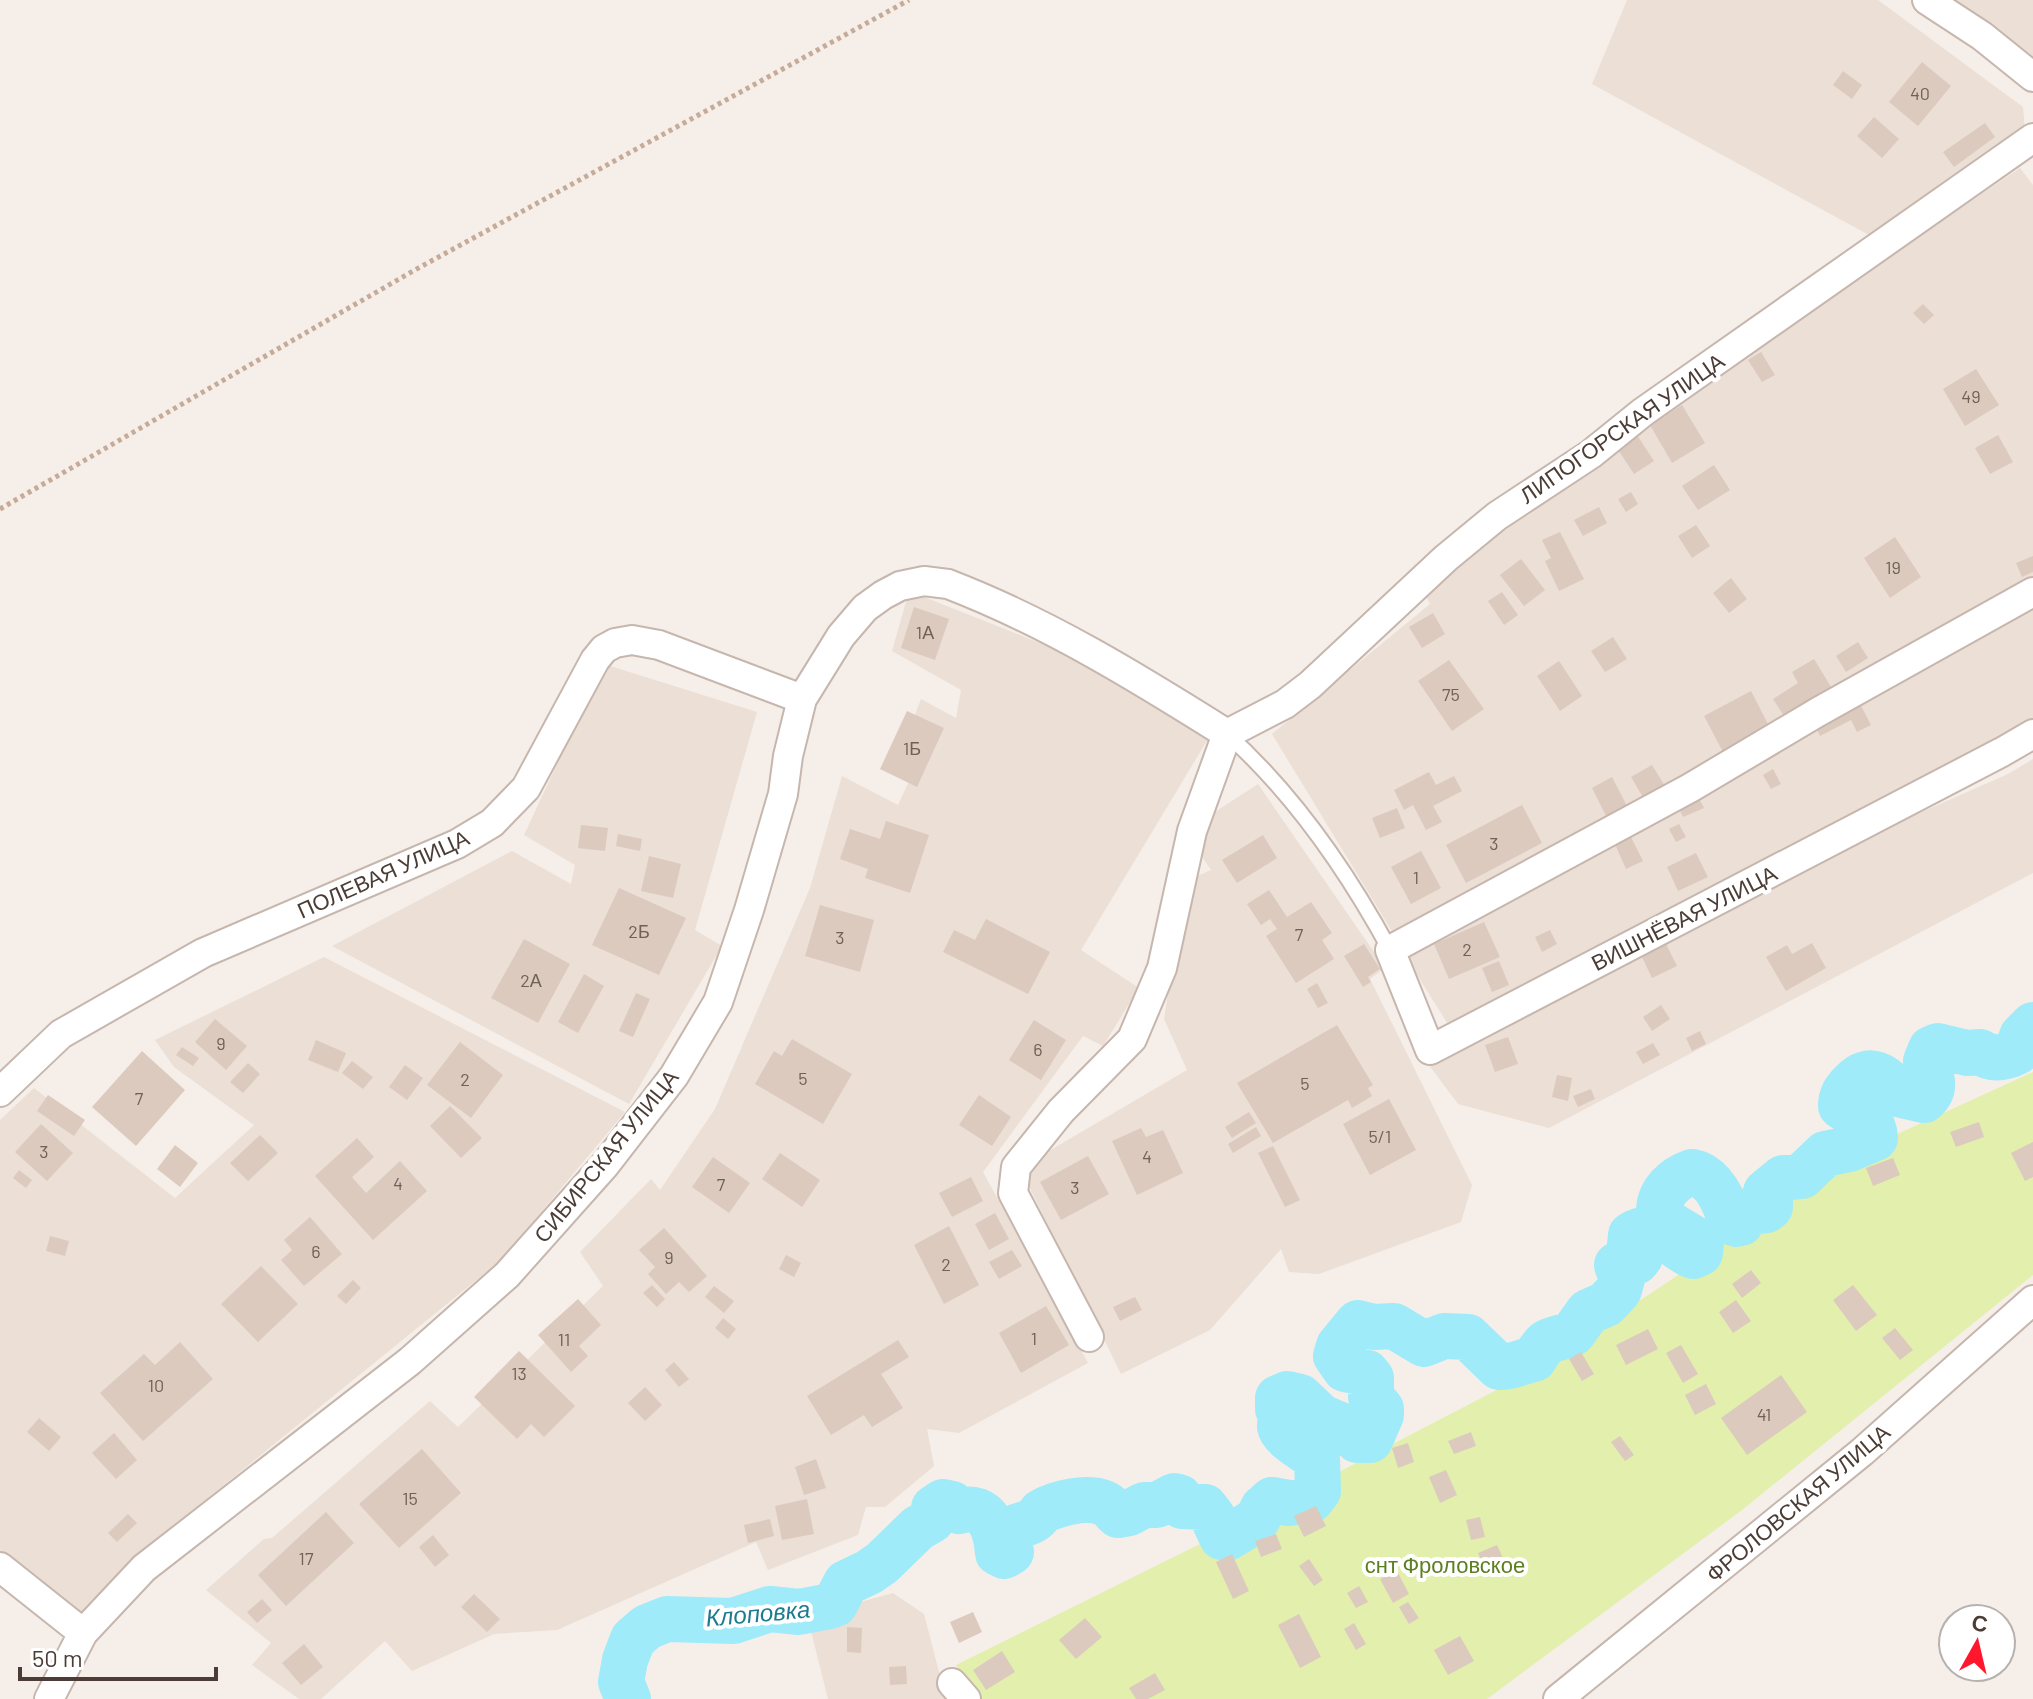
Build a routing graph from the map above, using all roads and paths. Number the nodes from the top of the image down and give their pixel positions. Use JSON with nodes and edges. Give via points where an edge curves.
{"nodes":[{"id":1,"x":909,"y":0,"type":"edge"},
{"id":2,"x":1927,"y":0,"type":"edge"},
{"id":3,"x":2033,"y":77,"type":"edge"},
{"id":4,"x":2033,"y":138,"type":"edge"},
{"id":5,"x":0,"y":509,"type":"edge"},
{"id":6,"x":2033,"y":592,"type":"edge"},
{"id":7,"x":802,"y":699,"type":"junction"},
{"id":8,"x":1227,"y":734,"type":"junction"},
{"id":9,"x":2033,"y":734,"type":"edge"},
{"id":10,"x":1390,"y":950,"type":"junction"},
{"id":11,"x":0,"y":1092,"type":"edge"},
{"id":12,"x":2033,"y":1300,"type":"edge"},
{"id":13,"x":1089,"y":1337,"type":"dead end"},
{"id":14,"x":0,"y":1567,"type":"edge"},
{"id":15,"x":83,"y":1633,"type":"junction"},
{"id":16,"x":49,"y":1699,"type":"edge"},
{"id":17,"x":1558,"y":1699,"type":"edge"}],
"edges":[{"from":1,"to":5,"type":"path","via":[[413,271]]},
{"from":2,"to":3,"type":"street"},
{"from":4,"to":8,"type":"street","name":"ЛИПОГОРСКАЯ УЛИЦА","via":[[1497,516],[1310,685]]},
{"from":6,"to":10,"type":"street","via":[[1690,788]]},
{"from":7,"to":8,"type":"street","name":"СИБИРСКАЯ УЛИЦА","via":[[865,608],[900,586],[924,581],[968,592],[1079,645]]},
{"from":7,"to":11,"type":"street","name":"ПОЛЕВАЯ УЛИЦА","via":[[659,645],[615,643],[588,672],[526,788],[492,823],[457,844],[203,953],[61,1034]]},
{"from":7,"to":15,"type":"street","name":"СИБИРСКАЯ УЛИЦА","via":[[783,794],[718,1002],[666,1087],[507,1275],[410,1361],[144,1568]]},
{"from":8,"to":10,"type":"lane","via":[[1255,759],[1310,826]]},
{"from":8,"to":13,"type":"street","via":[[1192,831],[1162,968],[1132,1039],[1061,1111],[1016,1167],[1013,1193]]},
{"from":9,"to":10,"type":"street","name":"ВИШНЁВАЯ УЛИЦА","via":[[1430,1050]]},
{"from":12,"to":17,"type":"street","name":"ФРОЛОВСКАЯ УЛИЦА","via":[[1862,1452]]},
{"from":14,"to":15,"type":"street"},
{"from":15,"to":16,"type":"street","name":"СИБИРСКАЯ УЛИЦА"}]}
